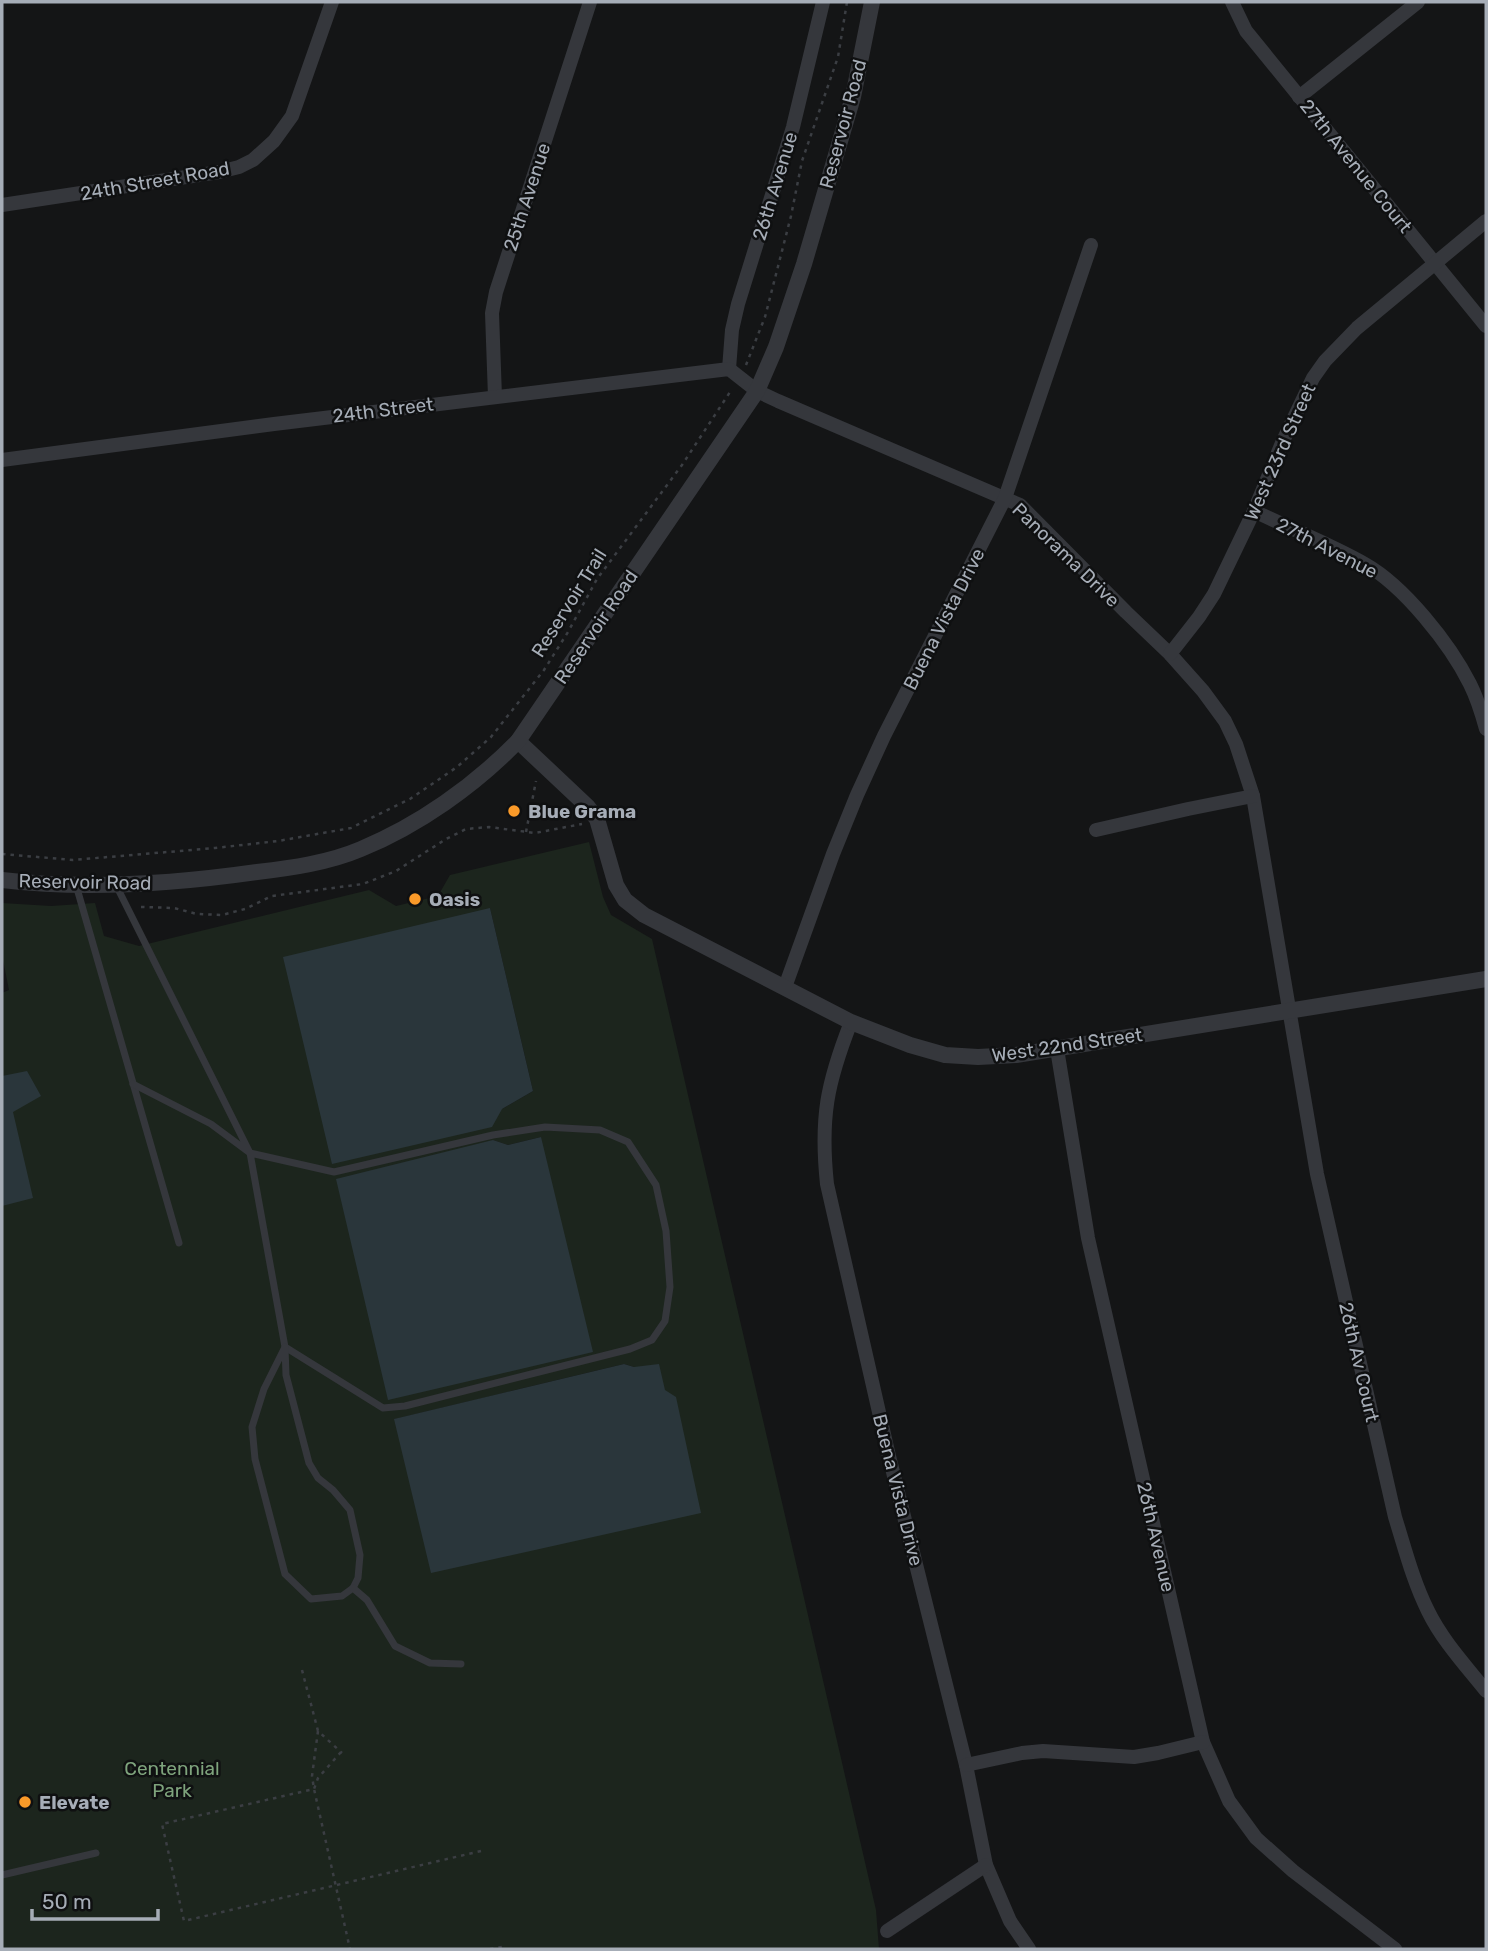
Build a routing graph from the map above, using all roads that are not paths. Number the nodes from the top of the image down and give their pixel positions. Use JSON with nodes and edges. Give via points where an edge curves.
{"nodes":[{"id":1,"x":332,"y":2,"type":"edge"},
{"id":2,"x":590,"y":2,"type":"edge"},
{"id":3,"x":823,"y":2,"type":"edge"},
{"id":4,"x":872,"y":2,"type":"edge"},
{"id":5,"x":1232,"y":2,"type":"edge"},
{"id":6,"x":1418,"y":2,"type":"edge"},
{"id":7,"x":1299,"y":97,"type":"junction"},
{"id":8,"x":2,"y":205,"type":"edge"},
{"id":9,"x":1486,"y":221,"type":"edge"},
{"id":10,"x":1091,"y":245,"type":"dead end"},
{"id":11,"x":1434,"y":263,"type":"junction"},
{"id":12,"x":1486,"y":326,"type":"edge"},
{"id":13,"x":734,"y":373,"type":"junction"},
{"id":14,"x":758,"y":391,"type":"junction"},
{"id":15,"x":495,"y":397,"type":"junction"},
{"id":16,"x":2,"y":460,"type":"edge"},
{"id":17,"x":1005,"y":498,"type":"junction"},
{"id":18,"x":1254,"y":511,"type":"junction"},
{"id":19,"x":1170,"y":653,"type":"junction"},
{"id":20,"x":1486,"y":729,"type":"edge"},
{"id":21,"x":518,"y":741,"type":"junction"},
{"id":22,"x":1253,"y":796,"type":"junction"},
{"id":23,"x":1096,"y":830,"type":"dead end"},
{"id":24,"x":2,"y":880,"type":"edge"},
{"id":25,"x":76,"y":884,"type":"junction"},
{"id":26,"x":115,"y":885,"type":"junction"},
{"id":27,"x":1486,"y":979,"type":"edge"},
{"id":28,"x":785,"y":987,"type":"junction"},
{"id":29,"x":1289,"y":1011,"type":"junction"},
{"id":30,"x":851,"y":1022,"type":"junction"},
{"id":31,"x":1056,"y":1049,"type":"junction"},
{"id":32,"x":133,"y":1084,"type":"junction"},
{"id":33,"x":250,"y":1153,"type":"junction"},
{"id":34,"x":178,"y":1243,"type":"dead end"},
{"id":35,"x":285,"y":1347,"type":"junction"},
{"id":36,"x":353,"y":1588,"type":"junction"},
{"id":37,"x":461,"y":1664,"type":"dead end"},
{"id":38,"x":1486,"y":1691,"type":"edge"},
{"id":39,"x":1203,"y":1742,"type":"junction"},
{"id":40,"x":966,"y":1765,"type":"junction"},
{"id":41,"x":96,"y":1853,"type":"dead end"},
{"id":42,"x":986,"y":1865,"type":"junction"},
{"id":43,"x":2,"y":1875,"type":"edge"},
{"id":44,"x":887,"y":1931,"type":"dead end"},
{"id":45,"x":1029,"y":1949,"type":"edge"},
{"id":46,"x":1395,"y":1949,"type":"edge"}],
"edges":[{"from":1,"to":8,"type":"street","name":"24th Street Road","via":[[292,116],[253,160],[219,172]]},
{"from":2,"to":15,"type":"street","name":"25th Avenue","via":[[496,292],[492,313]]},
{"from":3,"to":13,"type":"street","name":"26th Avenue","via":[[793,127],[735,317]]},
{"from":4,"to":14,"type":"street","name":"Reservoir Road","via":[[849,110],[800,275]]},
{"from":5,"to":7,"type":"street","name":"27th Avenue Court","via":[[1246,31]]},
{"from":6,"to":7,"type":"street"},
{"from":7,"to":11,"type":"street","name":"27th Avenue Court"},
{"from":9,"to":11,"type":"street","name":"West 23rd Street"},
{"from":10,"to":17,"type":"street","name":"Buena Vista Drive"},
{"from":11,"to":12,"type":"street","name":"27th Avenue Court"},
{"from":11,"to":18,"type":"street","name":"West 23rd Street","via":[[1325,361],[1282,443]]},
{"from":13,"to":14,"type":"street"},
{"from":13,"to":15,"type":"street","name":"24th Street"},
{"from":14,"to":17,"type":"street","name":"Panorama Drive"},
{"from":14,"to":21,"type":"street","name":"Reservoir Road"},
{"from":15,"to":16,"type":"street","name":"24th Street"},
{"from":17,"to":19,"type":"street","name":"Panorama Drive","via":[[1020,505]]},
{"from":17,"to":28,"type":"street","name":"Buena Vista Drive","via":[[857,795]]},
{"from":18,"to":19,"type":"street","name":"West 23rd Street","via":[[1214,594]]},
{"from":18,"to":20,"type":"street","name":"27th Avenue","via":[[1366,565],[1394,584],[1452,653],[1470,684]]},
{"from":19,"to":22,"type":"street","name":"Panorama Drive","via":[[1225,721]]},
{"from":21,"to":26,"type":"street","name":"Reservoir Road","via":[[455,795],[359,850],[302,866],[195,881]]},
{"from":21,"to":28,"type":"street","name":"West 22nd Street","via":[[597,819],[616,885],[625,900],[644,915]]},
{"from":22,"to":23,"type":"street"},
{"from":22,"to":29,"type":"street","name":"Panorama Drive"},
{"from":24,"to":25,"type":"street","name":"Reservoir Road"},
{"from":25,"to":26,"type":"street","name":"Reservoir Road"},
{"from":25,"to":32,"type":"lane"},
{"from":26,"to":33,"type":"lane"},
{"from":27,"to":29,"type":"street","name":"West 22nd Street"},
{"from":28,"to":30,"type":"street","name":"West 22nd Street"},
{"from":29,"to":31,"type":"street","name":"West 22nd Street"},
{"from":29,"to":38,"type":"street","name":"26th Av Court","via":[[1317,1174],[1399,1530],[1428,1613]]},
{"from":30,"to":31,"type":"street","name":"West 22nd Street","via":[[945,1055],[1016,1055]]},
{"from":30,"to":40,"type":"street","name":"Buena Vista Drive","via":[[825,1105],[827,1184]]},
{"from":31,"to":39,"type":"street","name":"26th Avenue","via":[[1088,1238]]},
{"from":32,"to":33,"type":"lane","via":[[211,1124]]},
{"from":32,"to":34,"type":"lane"},
{"from":33,"to":35,"type":"lane"},
{"from":33,"to":35,"type":"lane","via":[[334,1172],[545,1126],[600,1130],[628,1142],[656,1185],[666,1231],[670,1287],[665,1321],[652,1340],[630,1349],[383,1408]]},
{"from":35,"to":36,"type":"lane","via":[[286,1375],[309,1463],[349,1510],[360,1555]]},
{"from":35,"to":36,"type":"lane","via":[[252,1427],[255,1459],[285,1574],[311,1599],[342,1595]]},
{"from":36,"to":37,"type":"lane","via":[[367,1600],[395,1646],[430,1663]]},
{"from":39,"to":40,"type":"street","via":[[1134,1757],[1043,1751]]},
{"from":39,"to":46,"type":"street","name":"26th Avenue","via":[[1229,1801],[1256,1838]]},
{"from":40,"to":42,"type":"street","name":"Buena Vista Drive"},
{"from":41,"to":43,"type":"lane"},
{"from":42,"to":44,"type":"street"},
{"from":42,"to":45,"type":"street","name":"Buena Vista Drive","via":[[1010,1921]]}]}
